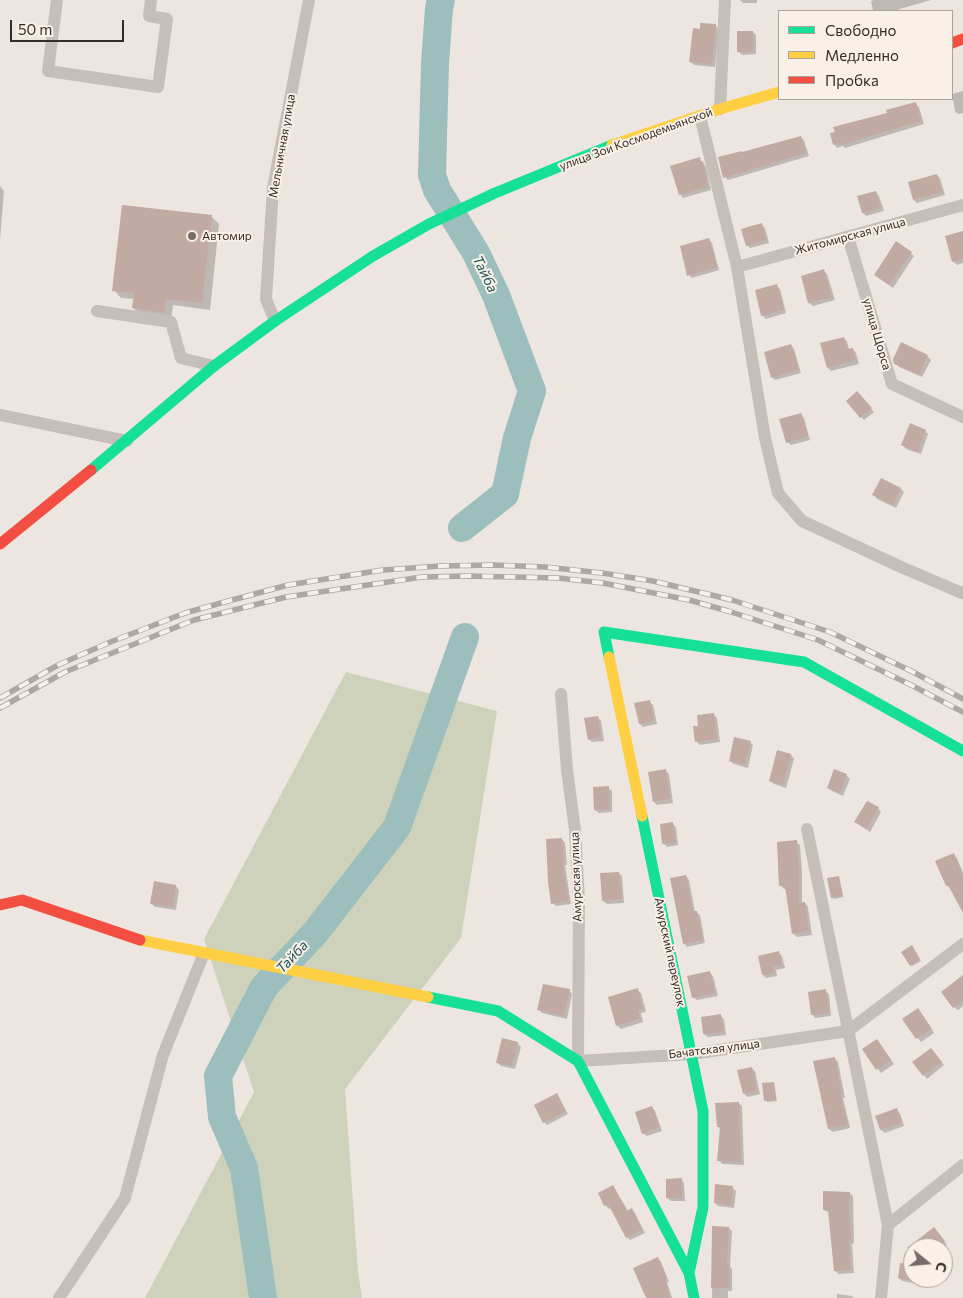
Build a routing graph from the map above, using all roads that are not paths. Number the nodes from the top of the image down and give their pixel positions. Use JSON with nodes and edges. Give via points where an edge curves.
{"nodes":[{"id":1,"x":58,"y":0,"type":"edge"},
{"id":2,"x":151,"y":0,"type":"edge"},
{"id":3,"x":310,"y":0,"type":"edge"},
{"id":4,"x":725,"y":0,"type":"edge"},
{"id":5,"x":778,"y":92,"type":"edge"},
{"id":6,"x":720,"y":109,"type":"junction"},
{"id":7,"x":700,"y":116,"type":"junction"},
{"id":8,"x":963,"y":205,"type":"edge"},
{"id":9,"x":848,"y":237,"type":"junction"},
{"id":10,"x":737,"y":267,"type":"junction"},
{"id":11,"x":97,"y":311,"type":"dead end"},
{"id":12,"x":276,"y":321,"type":"junction"},
{"id":13,"x":214,"y":366,"type":"junction"},
{"id":14,"x":0,"y":416,"type":"edge"},
{"id":15,"x":963,"y":417,"type":"edge"},
{"id":16,"x":127,"y":441,"type":"junction"},
{"id":17,"x":0,"y":544,"type":"edge"},
{"id":18,"x":963,"y":592,"type":"edge"},
{"id":19,"x":561,"y":694,"type":"dead end"},
{"id":20,"x":963,"y":751,"type":"edge"},
{"id":21,"x":807,"y":829,"type":"dead end"},
{"id":22,"x":0,"y":905,"type":"edge"},
{"id":23,"x":963,"y":944,"type":"edge"},
{"id":24,"x":204,"y":952,"type":"junction"},
{"id":25,"x":848,"y":1031,"type":"junction"},
{"id":26,"x":692,"y":1054,"type":"junction"},
{"id":27,"x":578,"y":1061,"type":"junction"},
{"id":28,"x":963,"y":1165,"type":"edge"},
{"id":29,"x":888,"y":1225,"type":"junction"},
{"id":30,"x":690,"y":1273,"type":"junction"},
{"id":31,"x":59,"y":1298,"type":"edge"},
{"id":32,"x":694,"y":1298,"type":"edge"},
{"id":33,"x":881,"y":1298,"type":"edge"}],
"edges":[{"from":1,"to":2,"type":"street","via":[[48,72],[158,87],[167,19],[149,16]]},
{"from":3,"to":12,"type":"street","name":"Мельничная улица","via":[[273,188],[266,299]]},
{"from":4,"to":6,"type":"street"},
{"from":5,"to":6,"type":"street","name":"улица Зои Космодемьянской"},
{"from":6,"to":7,"type":"street","name":"улица Зои Космодемьянской"},
{"from":7,"to":10,"type":"street"},
{"from":7,"to":12,"type":"street","name":"улица Зои Космодемьянской","via":[[608,147],[496,192],[429,224],[373,256]]},
{"from":8,"to":9,"type":"street","name":"Житомирская улица"},
{"from":9,"to":10,"type":"street","name":"Житомирская улица"},
{"from":9,"to":15,"type":"street","name":"улица Щорса","via":[[892,384]]},
{"from":10,"to":18,"type":"street","via":[[765,438],[778,493],[802,521]]},
{"from":11,"to":13,"type":"street","via":[[171,322],[181,358]]},
{"from":12,"to":13,"type":"street","name":"улица Зои Космодемьянской"},
{"from":13,"to":16,"type":"street","name":"улица Зои Космодемьянской"},
{"from":14,"to":16,"type":"street"},
{"from":16,"to":17,"type":"street","name":"улица Зои Космодемьянской"},
{"from":19,"to":27,"type":"street","name":"Амурская улица","via":[[579,900]]},
{"from":20,"to":26,"type":"street","name":"Амурский переулок","via":[[804,662],[604,632]]},
{"from":21,"to":25,"type":"street"},
{"from":22,"to":24,"type":"street","via":[[22,900],[145,942]]},
{"from":23,"to":25,"type":"street","name":"Бачатская улица"},
{"from":24,"to":27,"type":"street","via":[[498,1011]]},
{"from":24,"to":31,"type":"street","via":[[163,1055],[125,1198]]},
{"from":25,"to":26,"type":"street","name":"Бачатская улица"},
{"from":25,"to":29,"type":"street"},
{"from":26,"to":27,"type":"street","name":"Бачатская улица"},
{"from":26,"to":30,"type":"street","name":"Амурский переулок","via":[[702,1111],[703,1207]]},
{"from":27,"to":30,"type":"street"},
{"from":28,"to":29,"type":"street"},
{"from":29,"to":33,"type":"street"},
{"from":30,"to":32,"type":"street"}]}
